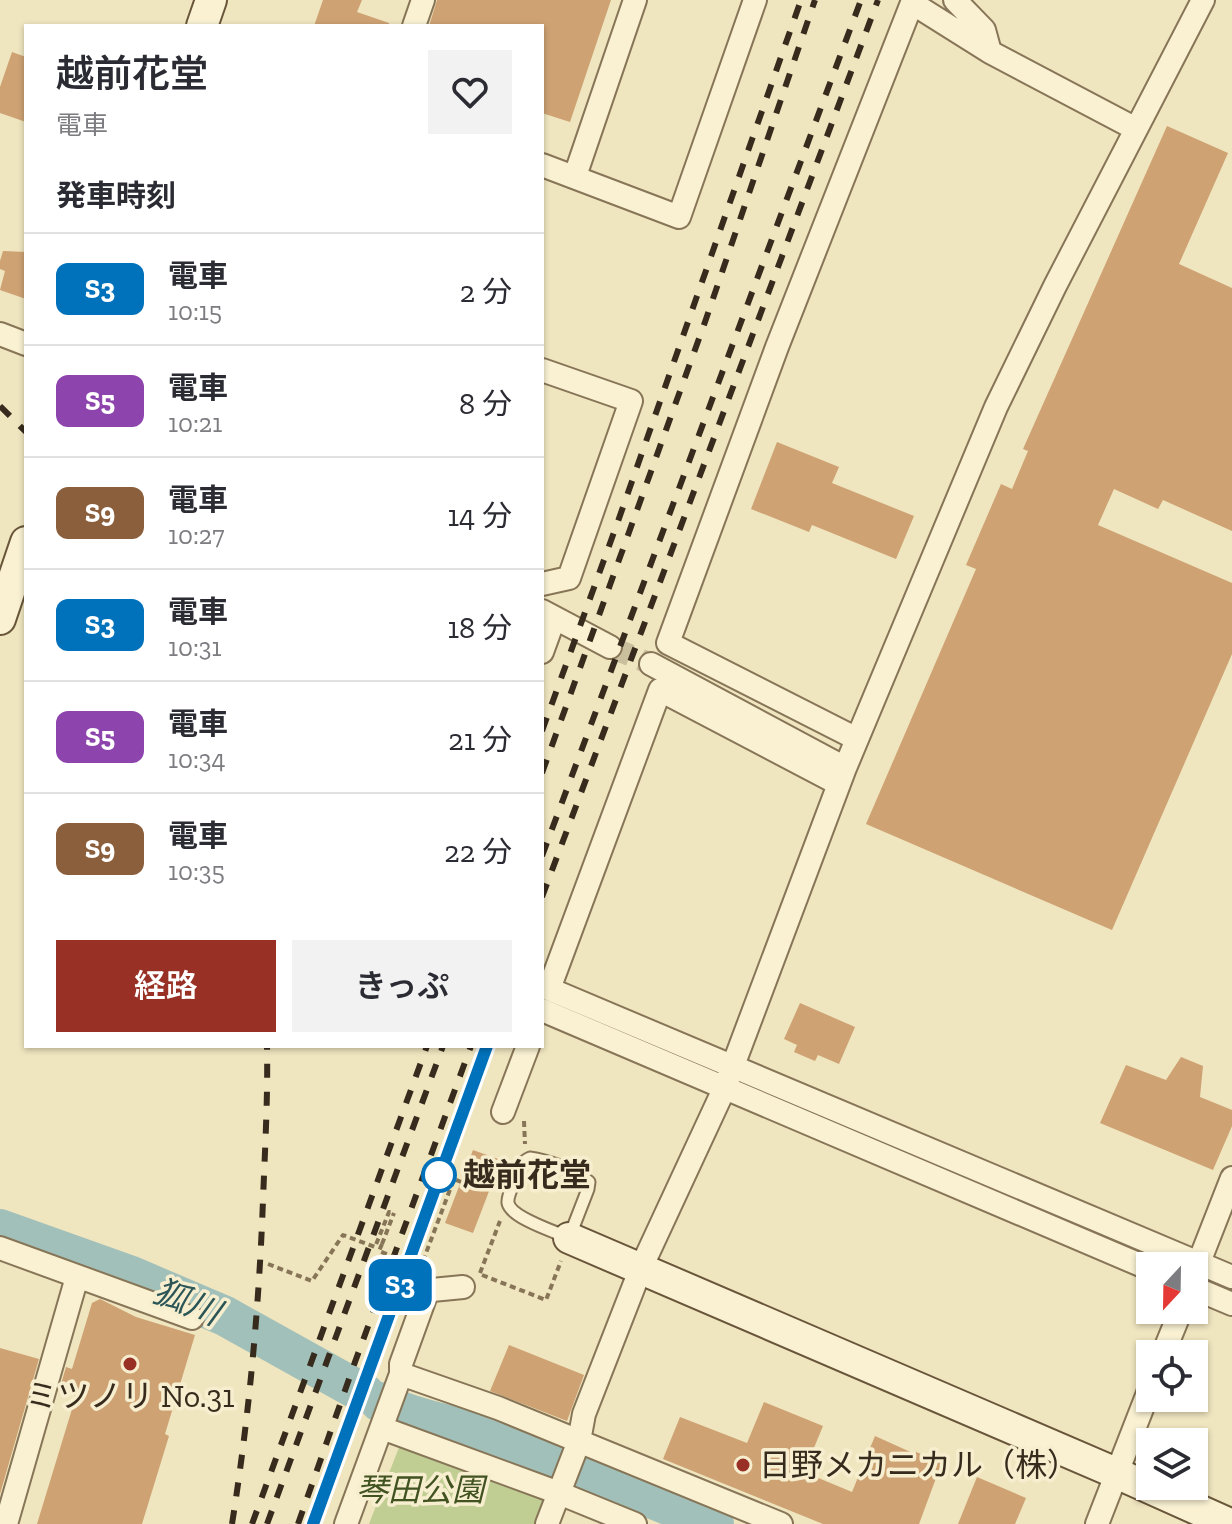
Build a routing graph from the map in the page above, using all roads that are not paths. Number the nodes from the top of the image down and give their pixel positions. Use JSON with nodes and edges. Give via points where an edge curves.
{"nodes":[{"id":1,"x":211,"y":0,"type":"edge"},
{"id":2,"x":423,"y":0,"type":"edge"},
{"id":3,"x":635,"y":0,"type":"edge"},
{"id":4,"x":755,"y":0,"type":"edge"},
{"id":5,"x":955,"y":0,"type":"edge"},
{"id":6,"x":1203,"y":0,"type":"edge"},
{"id":7,"x":203,"y":24,"type":"edge"},
{"id":8,"x":415,"y":24,"type":"edge"},
{"id":9,"x":990,"y":52,"type":"junction"},
{"id":10,"x":1136,"y":129,"type":"junction"},
{"id":11,"x":544,"y":166,"type":"edge"},
{"id":12,"x":575,"y":176,"type":"junction"},
{"id":13,"x":0,"y":334,"type":"edge"},
{"id":14,"x":24,"y":343,"type":"edge"},
{"id":15,"x":544,"y":371,"type":"edge"},
{"id":16,"x":24,"y":545,"type":"edge"},
{"id":17,"x":8,"y":570,"type":"edge"},
{"id":18,"x":544,"y":584,"type":"edge"},
{"id":19,"x":544,"y":612,"type":"edge"},
{"id":20,"x":0,"y":619,"type":"edge"},
{"id":21,"x":544,"y":627,"type":"edge"},
{"id":22,"x":544,"y":646,"type":"edge"},
{"id":23,"x":610,"y":647,"type":"tunnel mouth"},
{"id":24,"x":651,"y":664,"type":"tunnel mouth"},
{"id":25,"x":857,"y":739,"type":"junction"},
{"id":26,"x":842,"y":776,"type":"junction"},
{"id":27,"x":544,"y":1002,"type":"edge"},
{"id":28,"x":527,"y":1048,"type":"edge"},
{"id":29,"x":732,"y":1065,"type":"junction"},
{"id":30,"x":725,"y":1087,"type":"junction"},
{"id":31,"x":503,"y":1112,"type":"road end"},
{"id":32,"x":1232,"y":1178,"type":"edge"},
{"id":33,"x":569,"y":1238,"type":"junction"},
{"id":34,"x":0,"y":1248,"type":"edge"},
{"id":35,"x":1157,"y":1252,"type":"edge"},
{"id":36,"x":1203,"y":1252,"type":"edge"},
{"id":37,"x":1136,"y":1263,"type":"edge"},
{"id":38,"x":641,"y":1268,"type":"junction"},
{"id":39,"x":1208,"y":1272,"type":"edge"},
{"id":40,"x":77,"y":1277,"type":"junction"},
{"id":41,"x":1232,"y":1277,"type":"edge"},
{"id":42,"x":463,"y":1287,"type":"dead end"},
{"id":43,"x":1208,"y":1294,"type":"edge"},
{"id":44,"x":1232,"y":1304,"type":"edge"},
{"id":45,"x":192,"y":1318,"type":"dead end"},
{"id":46,"x":401,"y":1374,"type":"junction"},
{"id":47,"x":1140,"y":1412,"type":"edge"},
{"id":48,"x":387,"y":1414,"type":"junction"},
{"id":49,"x":578,"y":1444,"type":"junction"},
{"id":50,"x":1116,"y":1473,"type":"junction"},
{"id":51,"x":560,"y":1489,"type":"junction"},
{"id":52,"x":6,"y":1524,"type":"edge"},
{"id":53,"x":346,"y":1524,"type":"edge"},
{"id":54,"x":547,"y":1524,"type":"edge"},
{"id":55,"x":635,"y":1524,"type":"edge"},
{"id":56,"x":781,"y":1524,"type":"edge"},
{"id":57,"x":1097,"y":1524,"type":"edge"},
{"id":58,"x":1230,"y":1524,"type":"edge"}],
"edges":[{"from":1,"to":7,"type":"street"},
{"from":2,"to":8,"type":"street"},
{"from":3,"to":12,"type":"street"},
{"from":4,"to":12,"type":"street","via":[[679,217]]},
{"from":5,"to":9,"type":"street","via":[[984,30]]},
{"from":6,"to":10,"type":"street"},
{"from":9,"to":10,"type":"street"},
{"from":9,"to":25,"type":"street","via":[[912,3],[668,643]]},
{"from":10,"to":25,"type":"street","via":[[996,407]]},
{"from":11,"to":12,"type":"street"},
{"from":13,"to":14,"type":"street"},
{"from":15,"to":18,"type":"street","via":[[631,401],[569,578]]},
{"from":16,"to":17,"type":"street"},
{"from":17,"to":20,"type":"street"},
{"from":19,"to":23,"type":"street"},
{"from":21,"to":22,"type":"street","via":[[550,630]]},
{"from":24,"to":26,"type":"street"},
{"from":25,"to":26,"type":"street"},
{"from":26,"to":27,"type":"street","via":[[660,690]]},
{"from":26,"to":29,"type":"street"},
{"from":27,"to":29,"type":"street"},
{"from":27,"to":30,"type":"street"},
{"from":28,"to":31,"type":"street"},
{"from":29,"to":30,"type":"street"},
{"from":29,"to":35,"type":"street"},
{"from":30,"to":37,"type":"street"},
{"from":30,"to":38,"type":"street"},
{"from":32,"to":36,"type":"street"},
{"from":33,"to":33,"type":"lane","via":[[512,1210],[507,1200],[526,1159],[589,1182]]},
{"from":33,"to":38,"type":"street"},
{"from":34,"to":40,"type":"street"},
{"from":38,"to":49,"type":"street","via":[[584,1413]]},
{"from":38,"to":50,"type":"street"},
{"from":39,"to":41,"type":"street"},
{"from":40,"to":45,"type":"street"},
{"from":40,"to":52,"type":"street"},
{"from":42,"to":46,"type":"street","via":[[426,1295]]},
{"from":43,"to":44,"type":"street"},
{"from":46,"to":48,"type":"street"},
{"from":46,"to":49,"type":"street","via":[[498,1408]]},
{"from":47,"to":50,"type":"street"},
{"from":48,"to":51,"type":"street"},
{"from":48,"to":53,"type":"street"},
{"from":49,"to":51,"type":"street"},
{"from":49,"to":56,"type":"street"},
{"from":50,"to":57,"type":"street"},
{"from":50,"to":58,"type":"street"},
{"from":51,"to":54,"type":"street"},
{"from":51,"to":55,"type":"street"}]}
